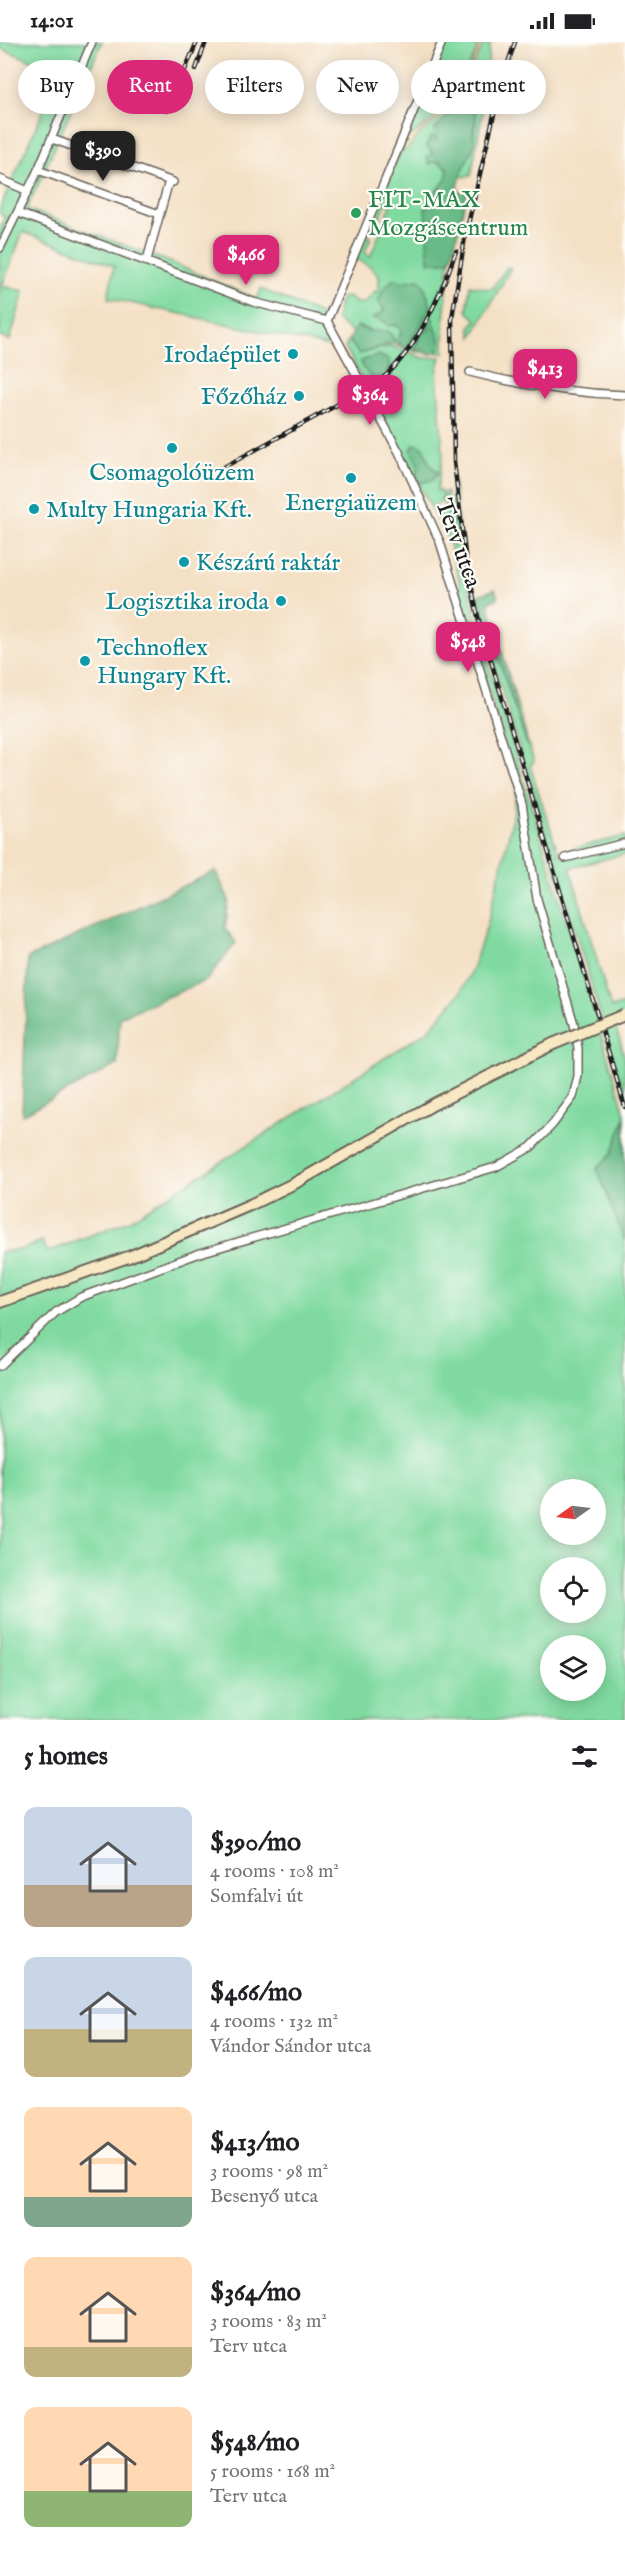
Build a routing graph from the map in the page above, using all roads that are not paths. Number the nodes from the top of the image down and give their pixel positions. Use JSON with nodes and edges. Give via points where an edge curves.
{"nodes":[{"id":1,"x":92,"y":42,"type":"edge"},
{"id":2,"x":442,"y":42,"type":"edge"},
{"id":3,"x":52,"y":139,"type":"junction"},
{"id":4,"x":38,"y":170,"type":"junction"},
{"id":5,"x":0,"y":179,"type":"edge"},
{"id":6,"x":28,"y":191,"type":"junction"},
{"id":7,"x":18,"y":213,"type":"junction"},
{"id":8,"x":159,"y":213,"type":"junction"},
{"id":9,"x":0,"y":248,"type":"edge"},
{"id":10,"x":147,"y":260,"type":"junction"},
{"id":11,"x":327,"y":321,"type":"junction"},
{"id":12,"x":470,"y":372,"type":"dead end"},
{"id":13,"x":625,"y":395,"type":"edge"},
{"id":14,"x":625,"y":843,"type":"edge"},
{"id":15,"x":565,"y":858,"type":"dead end"},
{"id":16,"x":624,"y":1015,"type":"edge"},
{"id":17,"x":0,"y":1302,"type":"edge"},
{"id":18,"x":0,"y":1366,"type":"edge"}],
"edges":[{"from":1,"to":3,"type":"street"},
{"from":2,"to":11,"type":"street"},
{"from":3,"to":4,"type":"street"},
{"from":3,"to":8,"type":"street","via":[[171,182]]},
{"from":4,"to":6,"type":"street"},
{"from":4,"to":8,"type":"street"},
{"from":5,"to":6,"type":"street"},
{"from":6,"to":7,"type":"street"},
{"from":7,"to":9,"type":"street"},
{"from":7,"to":10,"type":"street"},
{"from":8,"to":10,"type":"street"},
{"from":10,"to":11,"type":"street","via":[[253,302]]},
{"from":11,"to":18,"type":"street","name":"Terv utca","via":[[399,452],[440,542],[522,804],[537,899],[574,1024],[578,1067],[573,1097],[531,1147],[496,1167],[200,1253],[81,1297],[56,1312]]},
{"from":12,"to":13,"type":"street","via":[[555,389]]},
{"from":14,"to":15,"type":"street"},
{"from":16,"to":17,"type":"main road","bridge":true,"via":[[553,1044],[434,1104],[252,1204],[131,1256]]}]}
